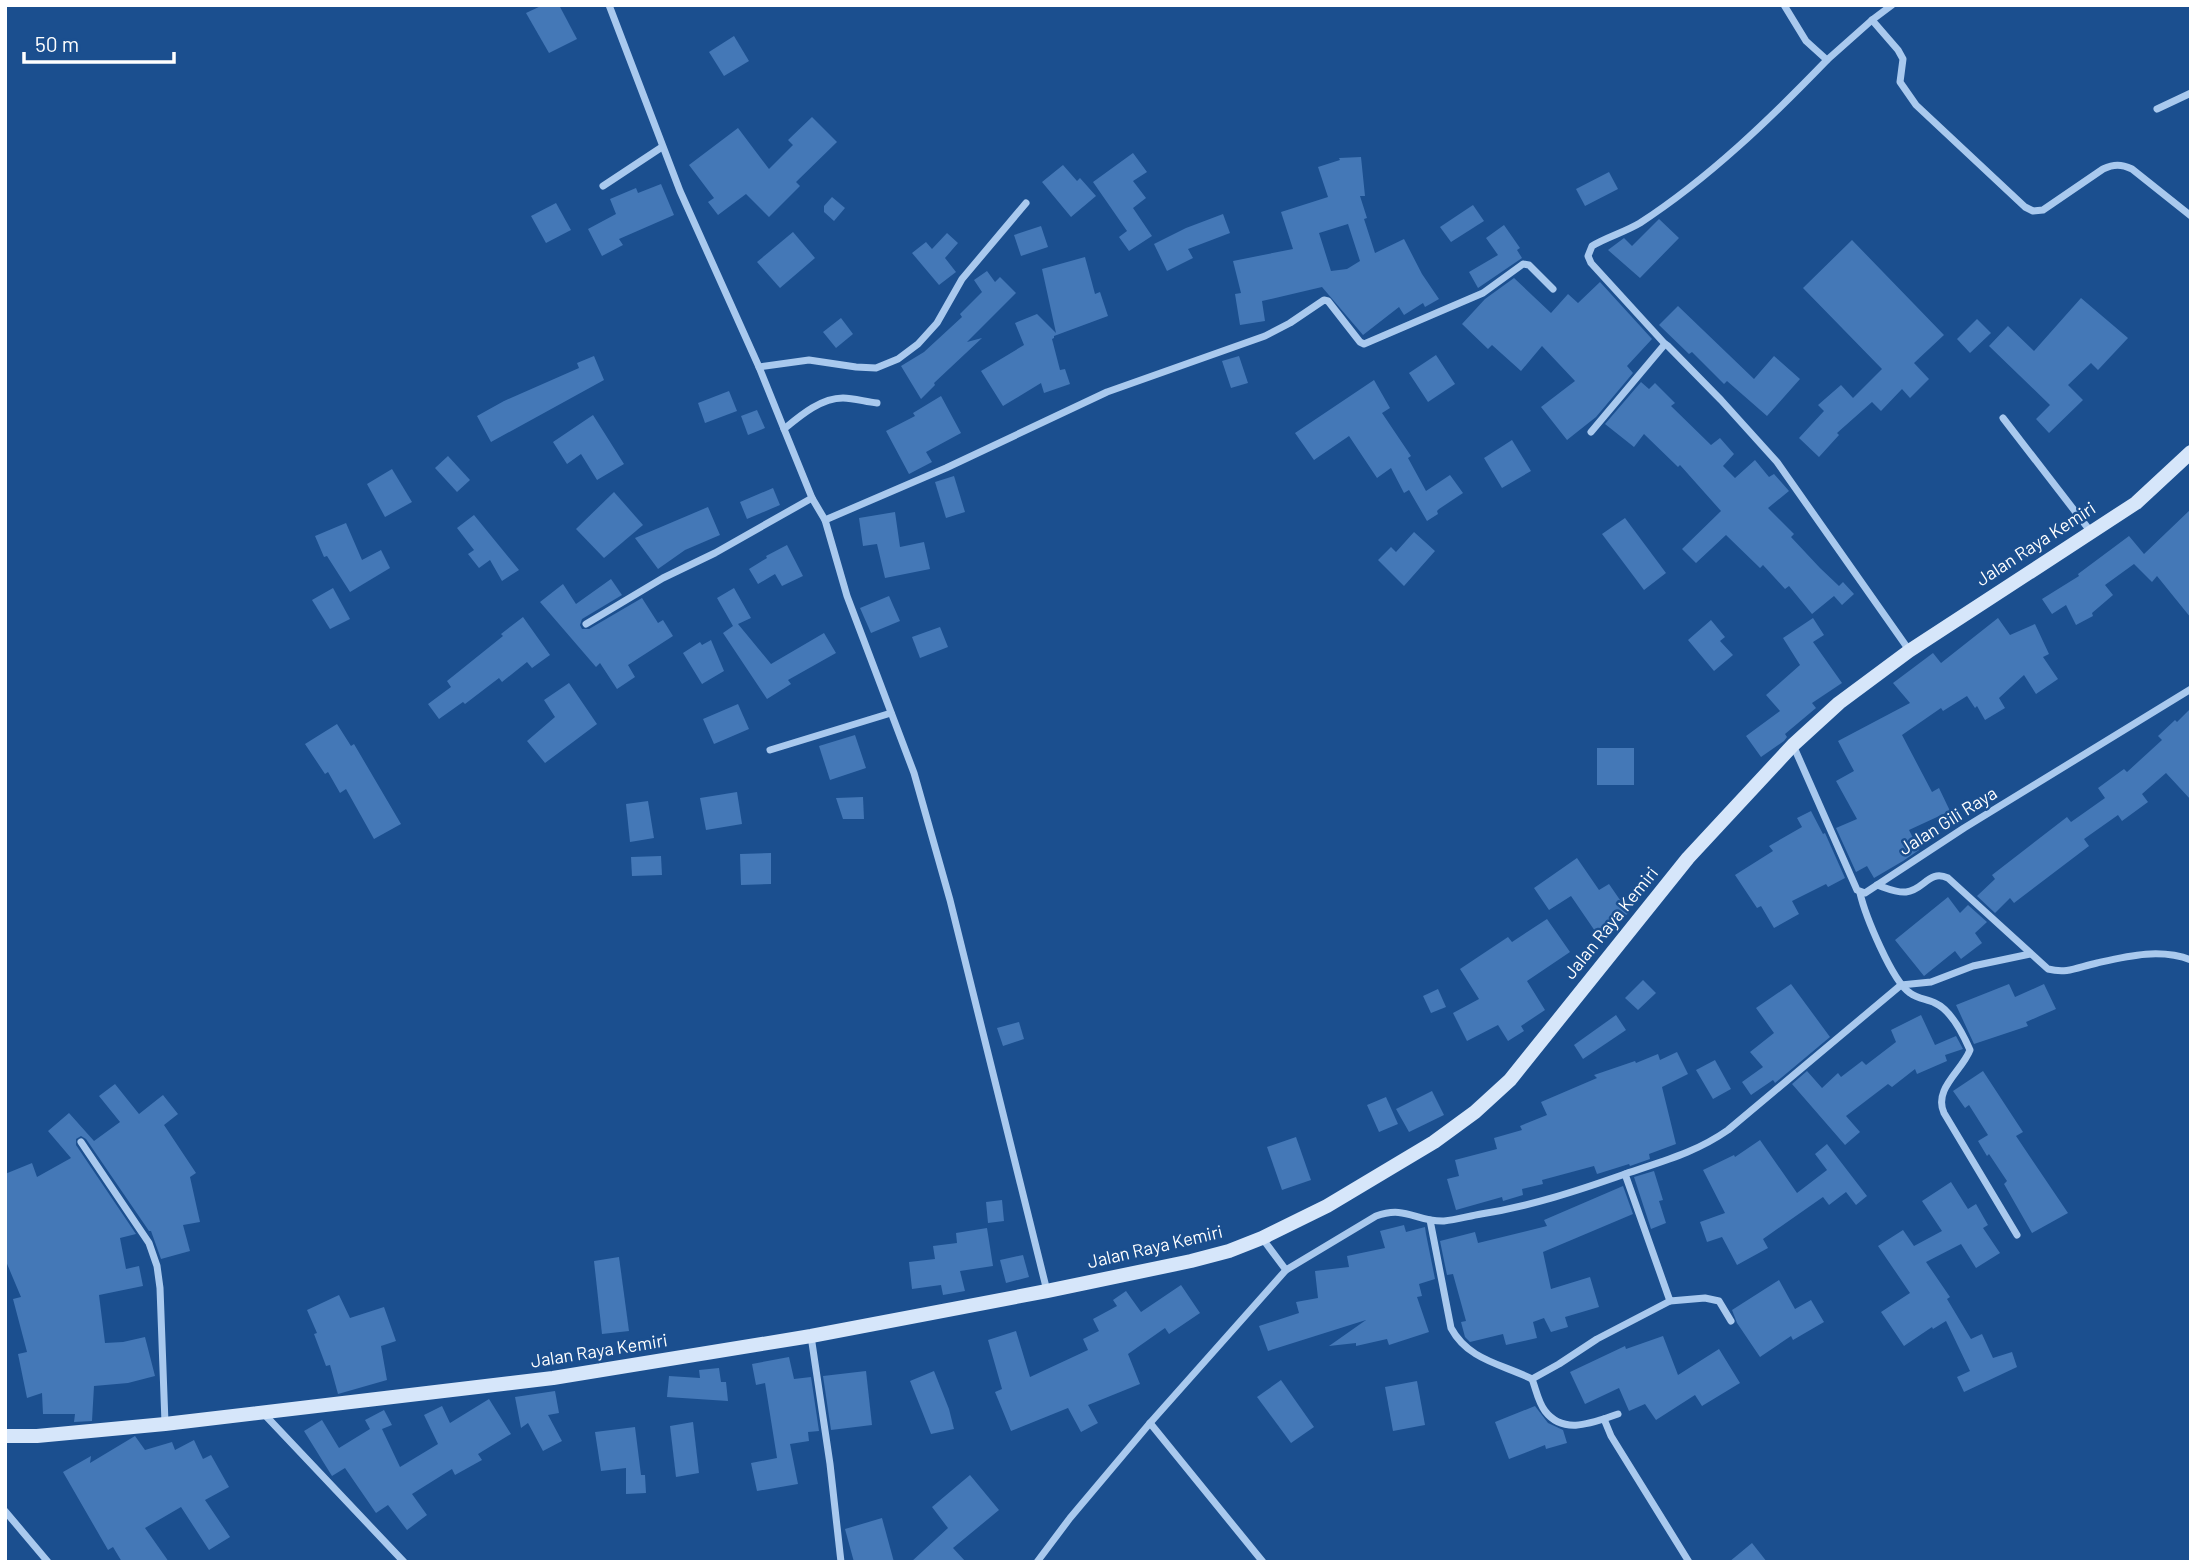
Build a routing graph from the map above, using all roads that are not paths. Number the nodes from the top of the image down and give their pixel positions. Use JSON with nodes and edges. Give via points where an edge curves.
{"nodes":[{"id":1,"x":610,"y":5,"type":"edge"},
{"id":2,"x":1784,"y":5,"type":"edge"},
{"id":3,"x":1892,"y":5,"type":"edge"},
{"id":4,"x":1872,"y":20,"type":"junction"},
{"id":5,"x":1827,"y":60,"type":"junction"},
{"id":6,"x":2191,"y":93,"type":"edge"},
{"id":7,"x":2157,"y":109,"type":"dead end"},
{"id":8,"x":662,"y":147,"type":"junction"},
{"id":9,"x":603,"y":186,"type":"dead end"},
{"id":10,"x":1026,"y":203,"type":"dead end"},
{"id":11,"x":2191,"y":216,"type":"edge"},
{"id":12,"x":1553,"y":289,"type":"dead end"},
{"id":13,"x":1665,"y":345,"type":"junction"},
{"id":14,"x":759,"y":368,"type":"junction"},
{"id":15,"x":877,"y":404,"type":"dead end"},
{"id":16,"x":2003,"y":418,"type":"dead end"},
{"id":17,"x":784,"y":429,"type":"junction"},
{"id":18,"x":1591,"y":432,"type":"dead end"},
{"id":19,"x":2191,"y":452,"type":"edge"},
{"id":20,"x":811,"y":498,"type":"junction"},
{"id":21,"x":825,"y":520,"type":"junction"},
{"id":22,"x":2092,"y":533,"type":"junction"},
{"id":23,"x":586,"y":624,"type":"dead end"},
{"id":24,"x":1909,"y":651,"type":"junction"},
{"id":25,"x":2191,"y":689,"type":"edge"},
{"id":26,"x":891,"y":713,"type":"junction"},
{"id":27,"x":1793,"y":745,"type":"junction"},
{"id":28,"x":770,"y":750,"type":"dead end"},
{"id":29,"x":1877,"y":885,"type":"junction"},
{"id":30,"x":1860,"y":893,"type":"junction"},
{"id":31,"x":2030,"y":954,"type":"junction"},
{"id":32,"x":2191,"y":960,"type":"edge"},
{"id":33,"x":1901,"y":985,"type":"junction"},
{"id":34,"x":81,"y":1142,"type":"dead end"},
{"id":35,"x":1625,"y":1174,"type":"junction"},
{"id":36,"x":1430,"y":1220,"type":"junction"},
{"id":37,"x":2017,"y":1235,"type":"dead end"},
{"id":38,"x":1262,"y":1238,"type":"junction"},
{"id":39,"x":1283,"y":1267,"type":"junction"},
{"id":40,"x":1047,"y":1291,"type":"junction"},
{"id":41,"x":1670,"y":1301,"type":"junction"},
{"id":42,"x":1731,"y":1321,"type":"dead end"},
{"id":43,"x":811,"y":1335,"type":"junction"},
{"id":44,"x":1532,"y":1379,"type":"junction"},
{"id":45,"x":264,"y":1414,"type":"junction"},
{"id":46,"x":1618,"y":1414,"type":"dead end"},
{"id":47,"x":1604,"y":1419,"type":"junction"},
{"id":48,"x":1150,"y":1423,"type":"junction"},
{"id":49,"x":165,"y":1424,"type":"junction"},
{"id":50,"x":5,"y":1436,"type":"edge"},
{"id":51,"x":5,"y":1511,"type":"edge"},
{"id":52,"x":48,"y":1562,"type":"edge"},
{"id":53,"x":404,"y":1562,"type":"edge"},
{"id":54,"x":841,"y":1562,"type":"edge"},
{"id":55,"x":1037,"y":1562,"type":"edge"},
{"id":56,"x":1263,"y":1562,"type":"edge"},
{"id":57,"x":1689,"y":1562,"type":"edge"}],
"edges":[{"from":1,"to":8,"type":"street"},
{"from":2,"to":5,"type":"street","via":[[1806,41]]},
{"from":3,"to":4,"type":"street"},
{"from":4,"to":5,"type":"street"},
{"from":4,"to":11,"type":"street","via":[[1903,59],[1900,82],[1916,104],[2025,207],[2043,210],[2103,169],[2122,164]]},
{"from":5,"to":13,"type":"street","via":[[1784,105],[1667,205],[1592,246],[1591,264]]},
{"from":6,"to":7,"type":"street"},
{"from":8,"to":9,"type":"street"},
{"from":8,"to":14,"type":"street"},
{"from":10,"to":14,"type":"street","via":[[962,279],[937,323],[898,359],[876,368],[808,360]]},
{"from":12,"to":21,"type":"street","via":[[1523,264],[1478,295],[1368,344],[1360,342],[1324,300],[1265,336],[1107,392]]},
{"from":13,"to":18,"type":"street"},
{"from":13,"to":24,"type":"street","via":[[1777,462]]},
{"from":14,"to":17,"type":"street"},
{"from":15,"to":17,"type":"street","via":[[843,398],[825,402]]},
{"from":16,"to":22,"type":"street"},
{"from":17,"to":20,"type":"street"},
{"from":19,"to":22,"type":"street","name":"Jalan Raya Kemiri","via":[[2136,503]]},
{"from":20,"to":21,"type":"street"},
{"from":20,"to":23,"type":"street"},
{"from":21,"to":26,"type":"street","via":[[847,596]]},
{"from":22,"to":24,"type":"street","name":"Jalan Raya Kemiri"},
{"from":24,"to":27,"type":"street","name":"Jalan Raya Kemiri","via":[[1839,703]]},
{"from":25,"to":29,"type":"street","name":"Jalan Gili Raya"},
{"from":26,"to":28,"type":"street"},
{"from":26,"to":40,"type":"street","via":[[914,773],[950,900]]},
{"from":27,"to":30,"type":"street"},
{"from":27,"to":38,"type":"street","name":"Jalan Raya Kemiri","via":[[1688,859],[1510,1080],[1434,1142],[1328,1206]]},
{"from":29,"to":30,"type":"street","name":"Jalan Gili Raya"},
{"from":29,"to":31,"type":"street","via":[[1908,892],[1940,874]]},
{"from":30,"to":33,"type":"street"},
{"from":31,"to":32,"type":"street","via":[[2049,969],[2063,972],[2144,954]]},
{"from":31,"to":33,"type":"street","via":[[1973,966],[1931,982]]},
{"from":33,"to":35,"type":"street","via":[[1728,1130],[1683,1156]]},
{"from":33,"to":37,"type":"street","via":[[1942,1008],[1966,1041],[1967,1058],[1940,1101]]},
{"from":34,"to":49,"type":"street","via":[[149,1243],[157,1266]]},
{"from":35,"to":36,"type":"street","via":[[1541,1203]]},
{"from":35,"to":41,"type":"street"},
{"from":36,"to":39,"type":"street","via":[[1402,1212],[1383,1214]]},
{"from":36,"to":44,"type":"street","via":[[1451,1328],[1458,1342],[1478,1356]]},
{"from":38,"to":39,"type":"street"},
{"from":38,"to":40,"type":"street","name":"Jalan Raya Kemiri","via":[[1191,1261]]},
{"from":39,"to":48,"type":"street"},
{"from":40,"to":43,"type":"street","name":"Jalan Raya Kemiri"},
{"from":41,"to":42,"type":"street","via":[[1718,1301]]},
{"from":41,"to":44,"type":"street"},
{"from":43,"to":45,"type":"street","name":"Jalan Raya Kemiri","via":[[553,1378]]},
{"from":43,"to":54,"type":"street"},
{"from":44,"to":47,"type":"street","via":[[1544,1409],[1559,1422],[1581,1426]]},
{"from":45,"to":49,"type":"street","name":"Jalan Raya Kemiri"},
{"from":45,"to":53,"type":"street"},
{"from":46,"to":47,"type":"street"},
{"from":47,"to":57,"type":"street"},
{"from":48,"to":55,"type":"street"},
{"from":48,"to":56,"type":"street"},
{"from":49,"to":50,"type":"street","name":"Jalan Raya Kemiri"},
{"from":51,"to":52,"type":"street"}]}
